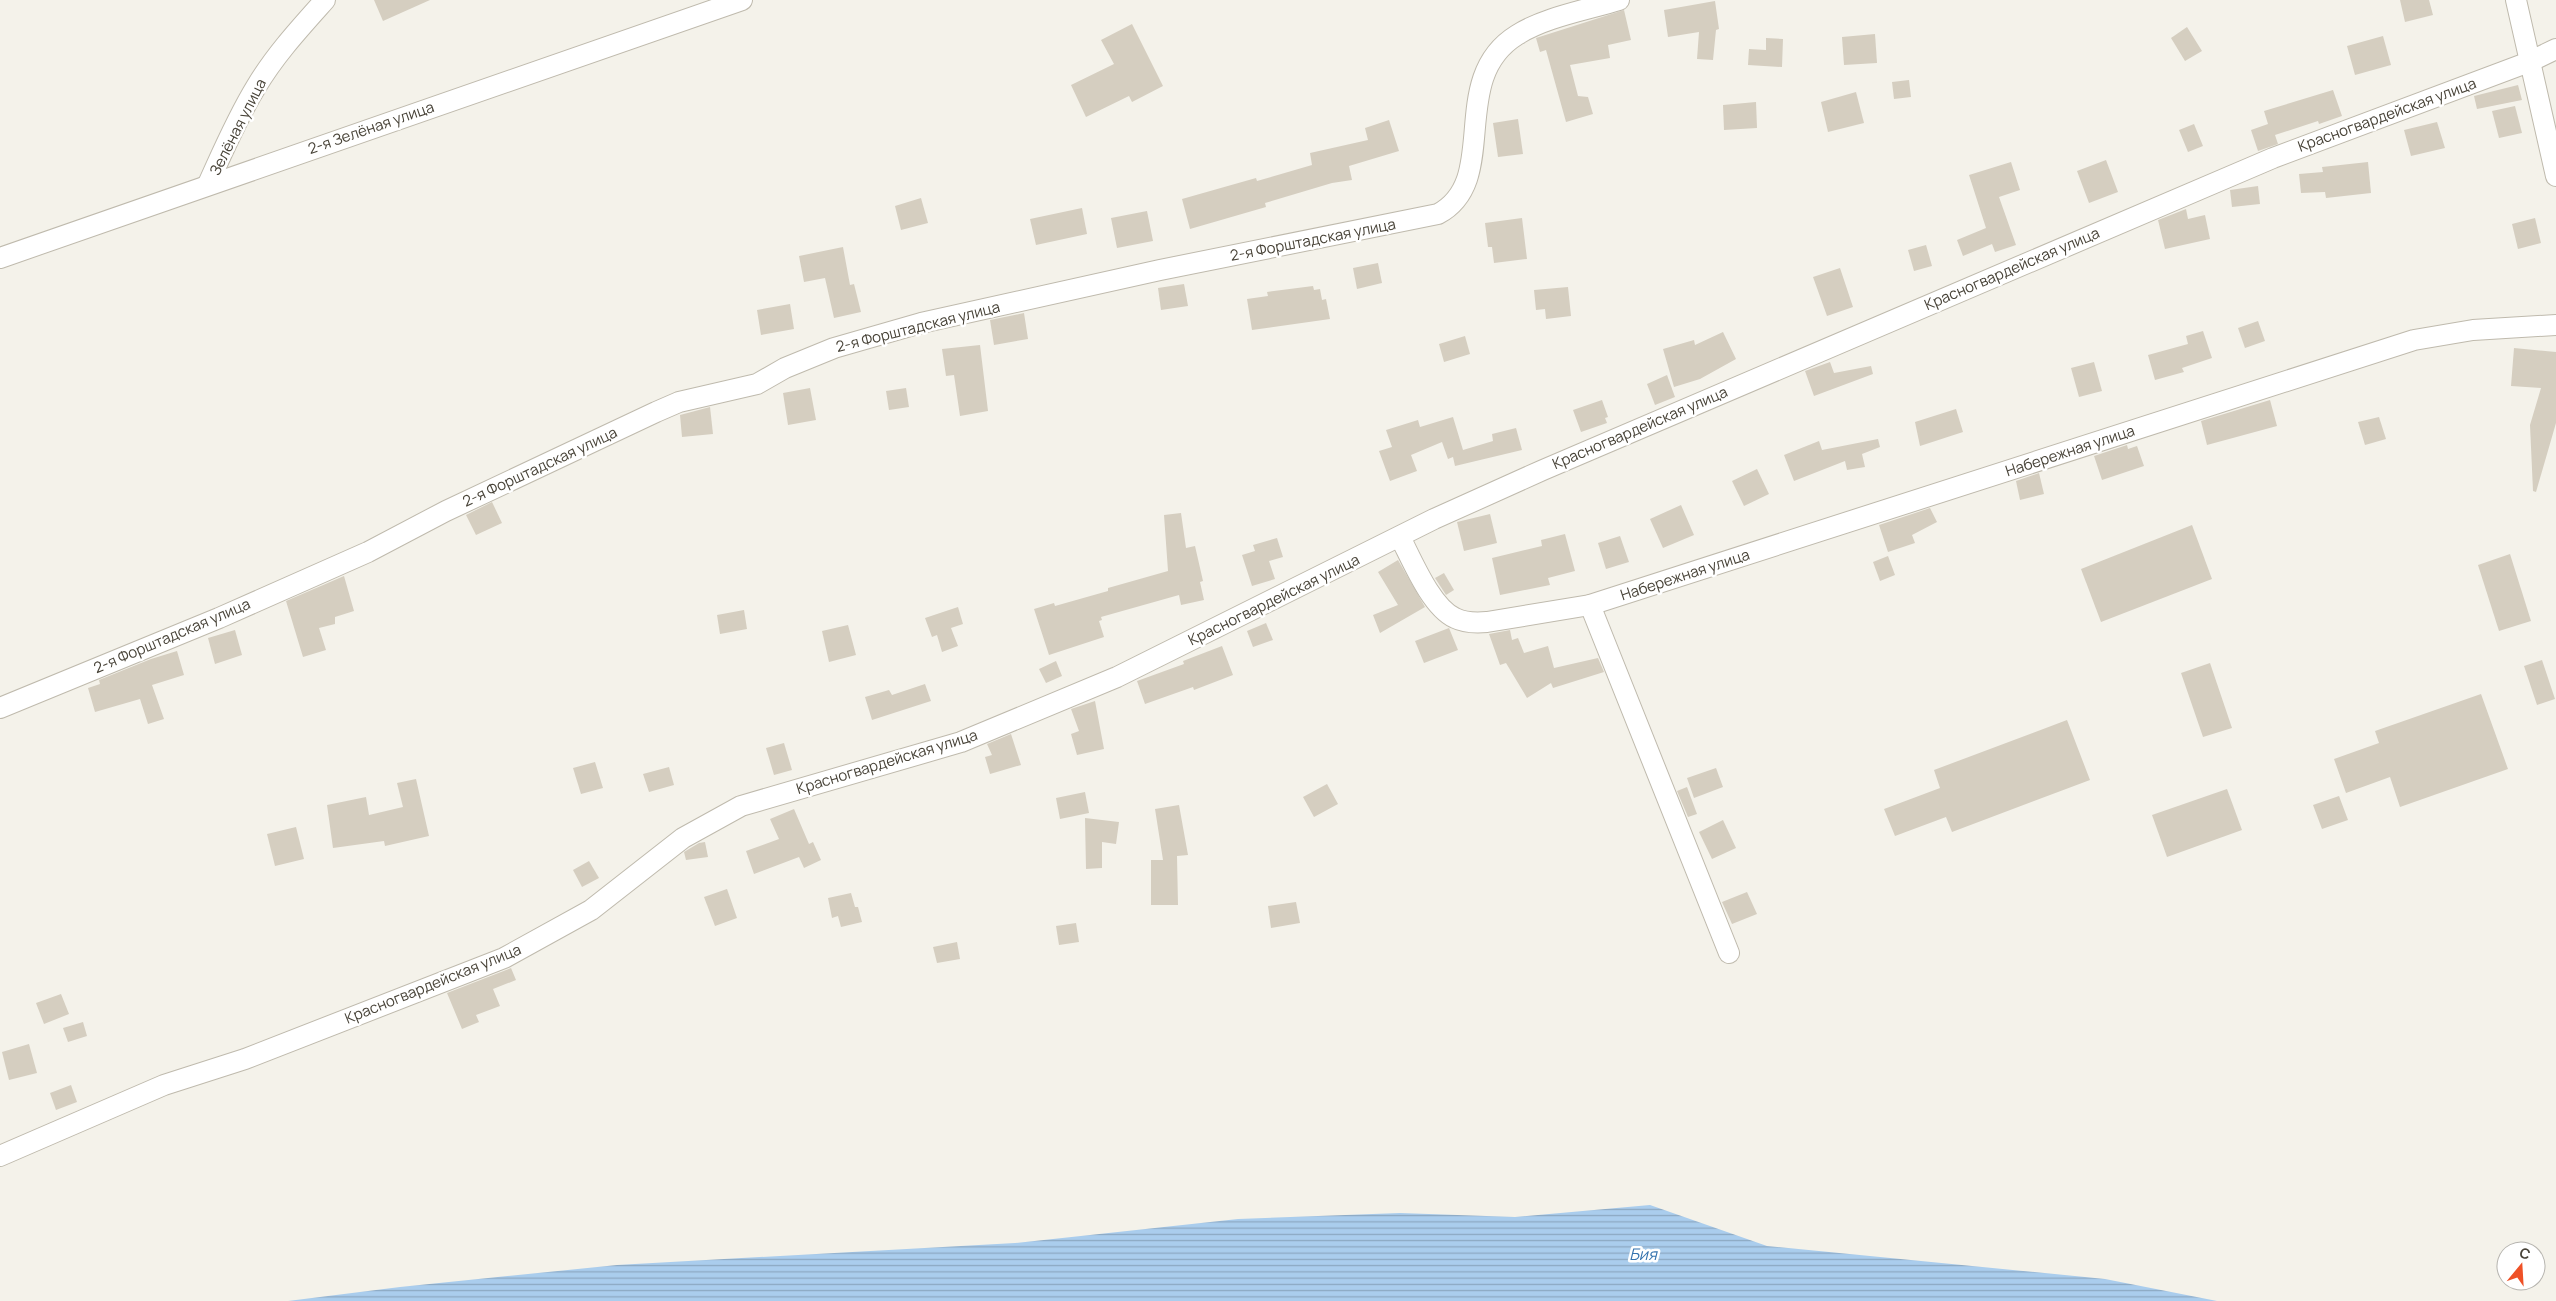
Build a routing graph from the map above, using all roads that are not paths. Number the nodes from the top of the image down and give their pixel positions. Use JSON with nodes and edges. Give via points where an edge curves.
{"nodes":[{"id":1,"x":325,"y":0,"type":"edge"},
{"id":2,"x":742,"y":0,"type":"edge"},
{"id":3,"x":1619,"y":0,"type":"edge"},
{"id":4,"x":2516,"y":0,"type":"edge"},
{"id":5,"x":2556,"y":49,"type":"edge"},
{"id":6,"x":2529,"y":62,"type":"junction"},
{"id":7,"x":2556,"y":176,"type":"edge"},
{"id":8,"x":208,"y":184,"type":"junction"},
{"id":9,"x":0,"y":258,"type":"edge"},
{"id":10,"x":2556,"y":325,"type":"edge"},
{"id":11,"x":1400,"y":538,"type":"junction"},
{"id":12,"x":1590,"y":605,"type":"junction"},
{"id":13,"x":0,"y":708,"type":"edge"},
{"id":14,"x":1729,"y":953,"type":"dead end"},
{"id":15,"x":0,"y":1156,"type":"edge"}],
"edges":[{"from":1,"to":8,"type":"street","name":"Зелёная улица","via":[[282,50],[256,87]]},
{"from":2,"to":8,"type":"street","name":"2-я Зелёная улица"},
{"from":3,"to":13,"type":"street","name":"2-я Форштадская улица","via":[[1534,26],[1502,47],[1481,81],[1476,102],[1470,175],[1457,200],[1438,214],[969,312],[834,348],[785,368],[757,384],[679,402],[446,511],[368,552],[219,618]]},
{"from":4,"to":6,"type":"street"},
{"from":5,"to":6,"type":"street","name":"Красногвардейская улица"},
{"from":6,"to":7,"type":"street"},
{"from":6,"to":11,"type":"street","name":"Красногвардейская улица","via":[[2273,158],[1543,470]]},
{"from":8,"to":9,"type":"street","name":"2-я Зелёная улица"},
{"from":10,"to":12,"type":"street","name":"Набережная улица","via":[[2473,330],[2414,340]]},
{"from":11,"to":12,"type":"street","name":"Набережная улица","via":[[1438,604],[1456,619],[1486,622]]},
{"from":11,"to":15,"type":"street","name":"Красногвардейская улица","via":[[1117,677],[970,738],[741,806],[683,838],[591,910],[504,958],[245,1059],[164,1085]]},
{"from":12,"to":14,"type":"street"}]}
